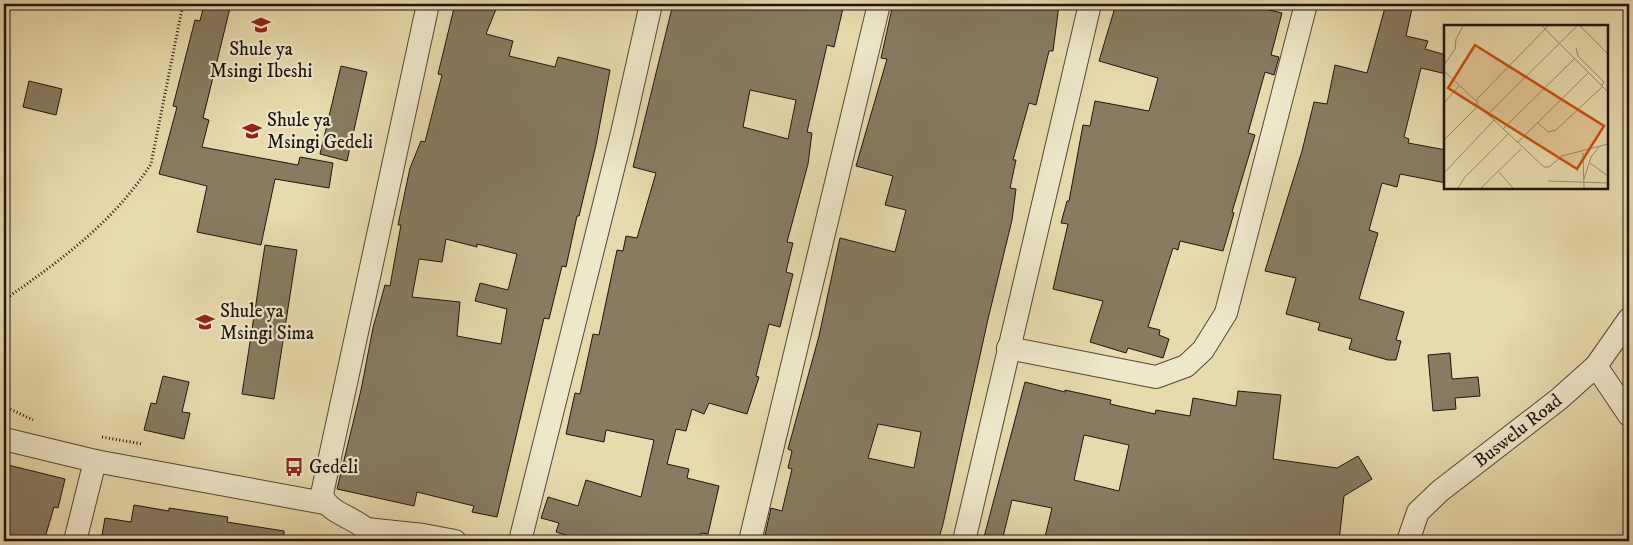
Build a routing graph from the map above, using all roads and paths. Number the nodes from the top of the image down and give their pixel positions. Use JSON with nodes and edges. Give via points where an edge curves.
{"nodes":[{"id":1,"x":183,"y":4,"type":"edge"},
{"id":2,"x":428,"y":4,"type":"edge"},
{"id":3,"x":652,"y":4,"type":"edge"},
{"id":4,"x":879,"y":4,"type":"edge"},
{"id":5,"x":1090,"y":4,"type":"edge"},
{"id":6,"x":1306,"y":4,"type":"edge"},
{"id":7,"x":4,"y":300,"type":"edge"},
{"id":8,"x":1629,"y":319,"type":"edge"},
{"id":9,"x":1008,"y":348,"type":"junction"},
{"id":10,"x":1596,"y":366,"type":"junction"},
{"id":11,"x":1629,"y":415,"type":"edge"},
{"id":12,"x":4,"y":439,"type":"edge"},
{"id":13,"x":95,"y":461,"type":"junction"},
{"id":14,"x":324,"y":502,"type":"junction"},
{"id":15,"x":367,"y":535,"type":"edge"},
{"id":16,"x":75,"y":541,"type":"edge"},
{"id":17,"x":455,"y":541,"type":"edge"},
{"id":18,"x":520,"y":541,"type":"edge"},
{"id":19,"x":750,"y":541,"type":"edge"},
{"id":20,"x":964,"y":541,"type":"edge"},
{"id":21,"x":1408,"y":541,"type":"edge"}],
"edges":[{"from":1,"to":7,"type":"path","via":[[151,164],[138,185],[88,239]]},
{"from":2,"to":14,"type":"street","via":[[324,483]]},
{"from":3,"to":18,"type":"street"},
{"from":4,"to":19,"type":"street"},
{"from":5,"to":9,"type":"street"},
{"from":6,"to":9,"type":"street","via":[[1226,313],[1204,350],[1186,366],[1156,377]]},
{"from":8,"to":10,"type":"street","name":"Buswelu Road"},
{"from":9,"to":20,"type":"street"},
{"from":10,"to":11,"type":"street"},
{"from":10,"to":21,"type":"street","name":"Buswelu Road","via":[[1559,399],[1440,491],[1418,512]]},
{"from":12,"to":13,"type":"street"},
{"from":13,"to":14,"type":"street"},
{"from":13,"to":16,"type":"street"},
{"from":14,"to":15,"type":"street","via":[[356,520]]},
{"from":15,"to":17,"type":"street","via":[[423,535]]}]}
